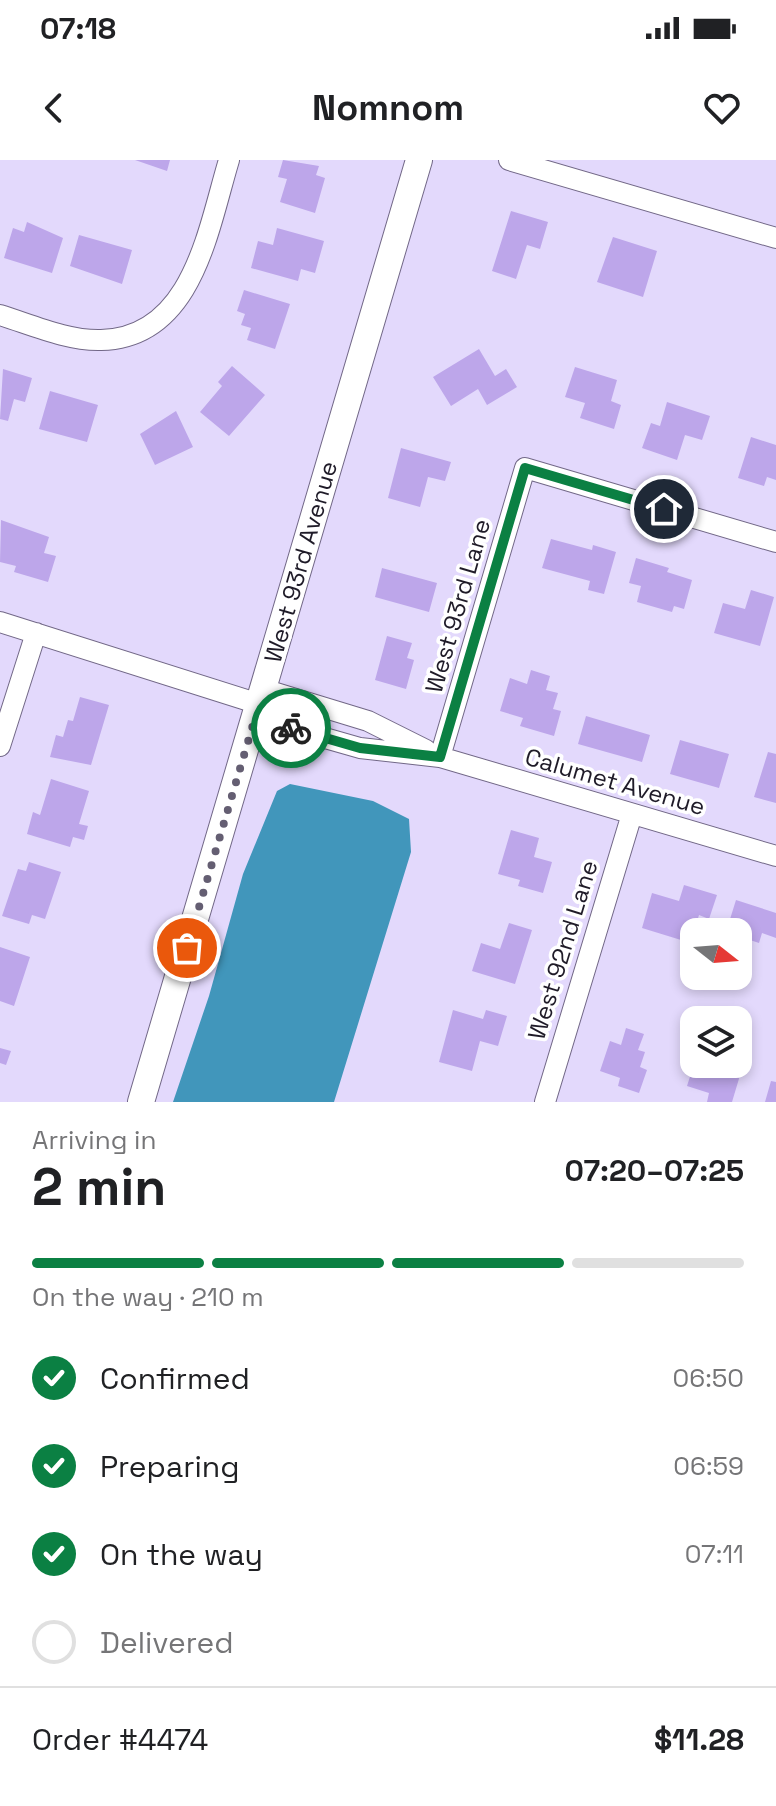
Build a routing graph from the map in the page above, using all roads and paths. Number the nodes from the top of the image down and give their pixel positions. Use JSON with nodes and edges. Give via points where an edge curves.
{"nodes":[{"id":1,"x":229,"y":160,"type":"edge"},
{"id":2,"x":419,"y":160,"type":"edge"},
{"id":3,"x":509,"y":160,"type":"edge"},
{"id":4,"x":776,"y":238,"type":"edge"},
{"id":5,"x":0,"y":315,"type":"edge"},
{"id":6,"x":776,"y":542,"type":"edge"},
{"id":7,"x":0,"y":622,"type":"edge"},
{"id":8,"x":36,"y":633,"type":"junction"},
{"id":9,"x":259,"y":704,"type":"junction"},
{"id":10,"x":0,"y":746,"type":"edge"},
{"id":11,"x":440,"y":757,"type":"junction"},
{"id":12,"x":632,"y":814,"type":"junction"},
{"id":13,"x":776,"y":856,"type":"edge"},
{"id":14,"x":141,"y":1102,"type":"edge"},
{"id":15,"x":545,"y":1102,"type":"edge"}],
"edges":[{"from":1,"to":5,"type":"street","via":[[185,289],[172,308],[139,331],[100,340]]},
{"from":2,"to":9,"type":"street","name":"West 93rd Avenue"},
{"from":3,"to":4,"type":"street"},
{"from":6,"to":11,"type":"street","name":"West 93rd Lane","via":[[525,468]]},
{"from":7,"to":8,"type":"street","name":"Calumet Avenue"},
{"from":8,"to":9,"type":"street","name":"Calumet Avenue"},
{"from":8,"to":10,"type":"street"},
{"from":9,"to":11,"type":"street","name":"Calumet Avenue","via":[[360,748]]},
{"from":9,"to":11,"type":"street","name":"Calumet Avenue","via":[[368,721]]},
{"from":9,"to":14,"type":"street","name":"West 93rd Avenue"},
{"from":11,"to":12,"type":"street","name":"Calumet Avenue"},
{"from":12,"to":13,"type":"street","name":"Calumet Avenue"},
{"from":12,"to":15,"type":"street","name":"West 92nd Lane"}]}
